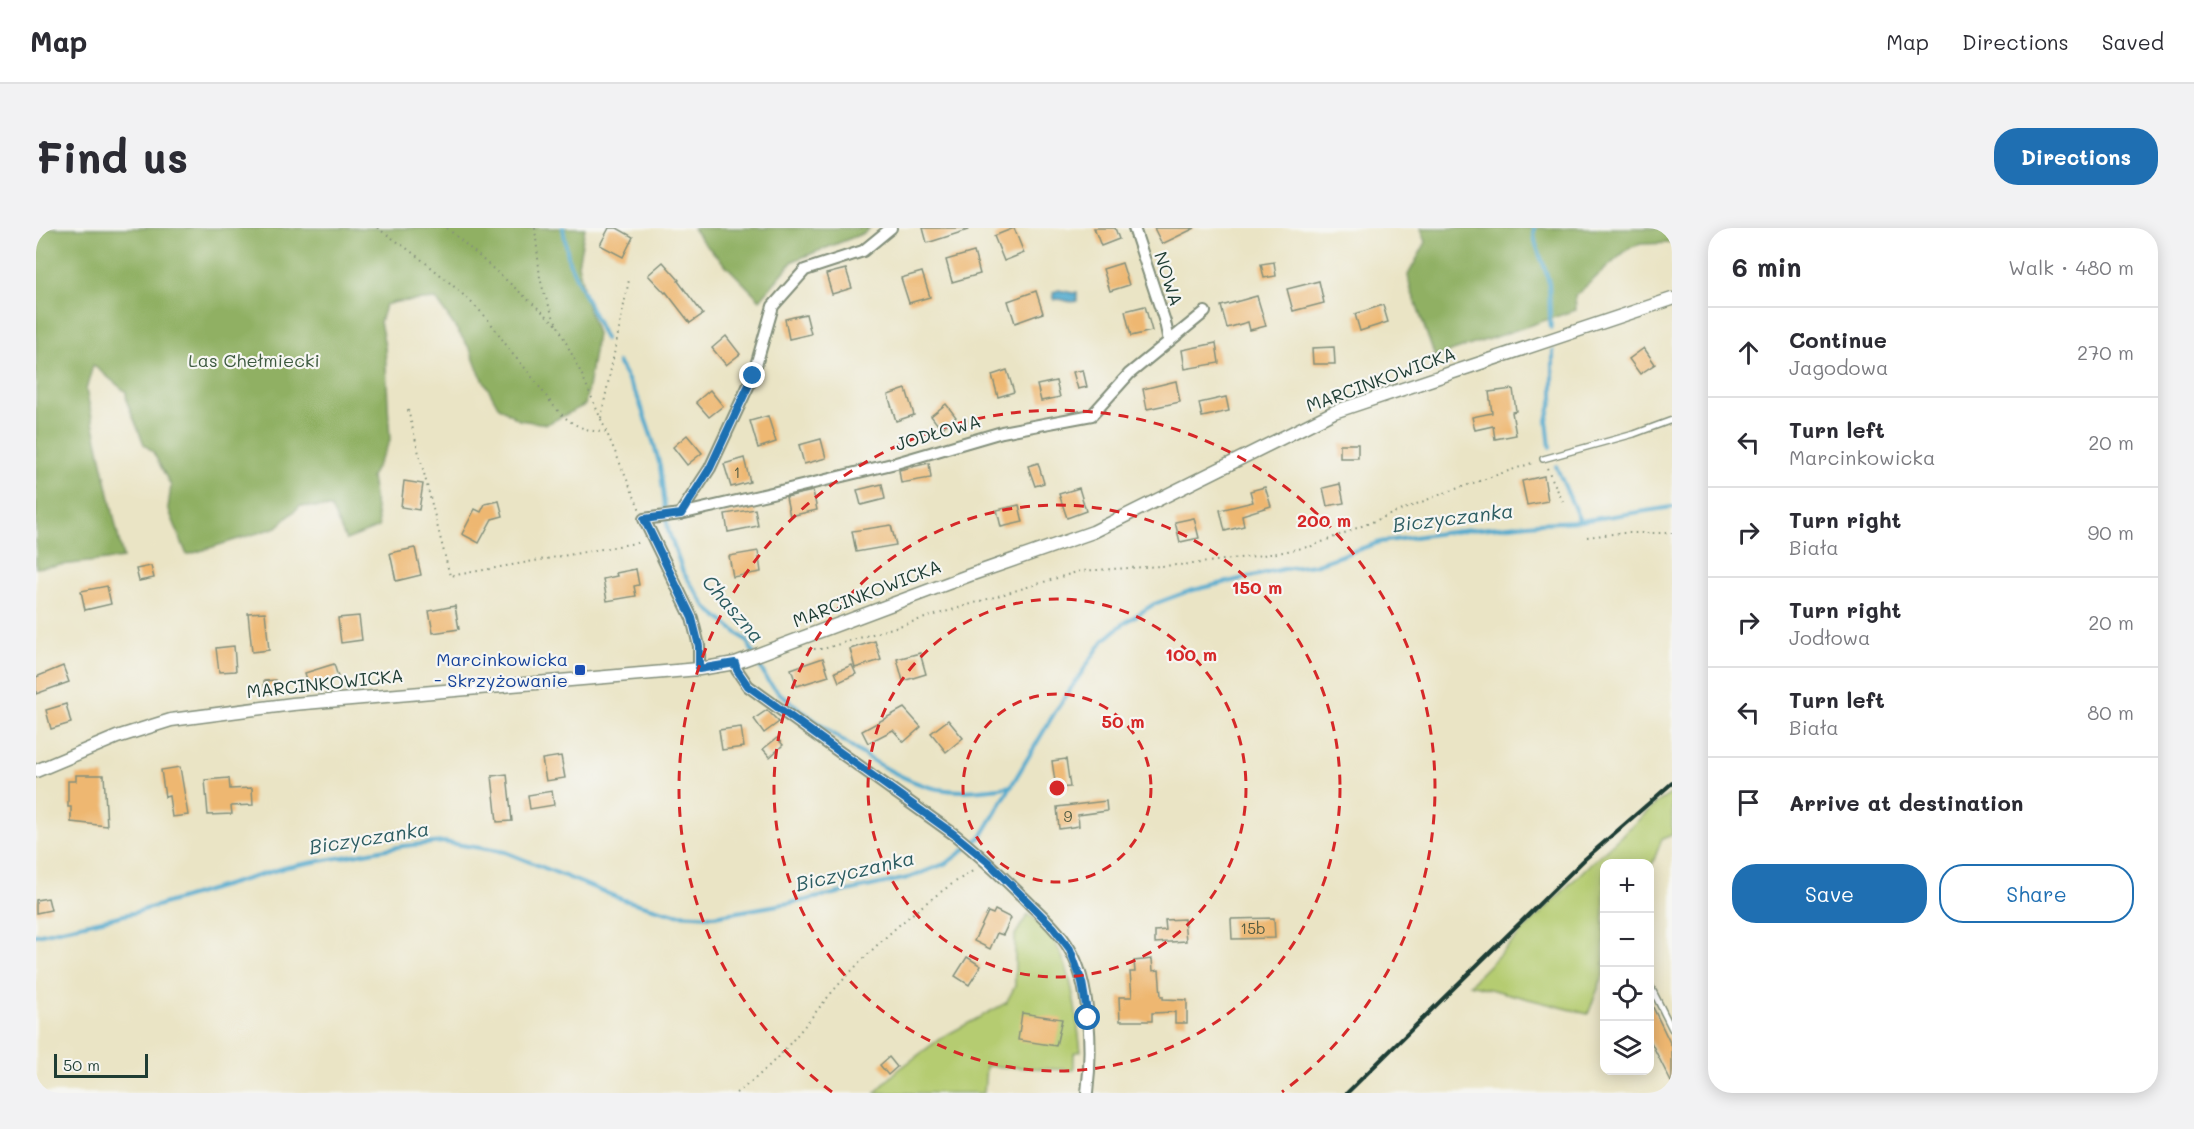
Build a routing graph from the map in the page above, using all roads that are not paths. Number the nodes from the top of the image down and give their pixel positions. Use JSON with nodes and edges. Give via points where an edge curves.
{"nodes":[{"id":1,"x":891,"y":228,"type":"edge"},
{"id":2,"x":1134,"y":228,"type":"edge"},
{"id":3,"x":1672,"y":299,"type":"edge"},
{"id":4,"x":1204,"y":312,"type":"dead end"},
{"id":5,"x":1169,"y":341,"type":"junction"},
{"id":6,"x":1672,"y":420,"type":"edge"},
{"id":7,"x":1543,"y":459,"type":"road end"},
{"id":8,"x":675,"y":515,"type":"junction"},
{"id":9,"x":741,"y":661,"type":"junction"},
{"id":10,"x":699,"y":669,"type":"junction"},
{"id":11,"x":36,"y":771,"type":"edge"},
{"id":12,"x":1654,"y":993,"type":"edge"},
{"id":13,"x":1672,"y":1029,"type":"edge"},
{"id":14,"x":1087,"y":1093,"type":"edge"}],
"edges":[{"from":1,"to":8,"type":"street","via":[[863,251],[805,270],[773,306],[753,376],[710,468]]},
{"from":2,"to":5,"type":"street","name":"NOWA"},
{"from":3,"to":9,"type":"street","name":"MARCINKOWICKA","via":[[1334,412],[1093,532]]},
{"from":4,"to":5,"type":"street","name":"JODŁOWA"},
{"from":5,"to":8,"type":"street","name":"JODŁOWA","via":[[1129,374],[1092,415],[1002,432],[896,463]]},
{"from":6,"to":7,"type":"lane"},
{"from":8,"to":10,"type":"street","name":"JODŁOWA","via":[[644,519],[692,618],[699,646]]},
{"from":9,"to":10,"type":"street","name":"MARCINKOWICKA"},
{"from":9,"to":14,"type":"street","via":[[737,670],[748,686],[955,835],[1053,927],[1070,949],[1082,982],[1088,1018]]},
{"from":10,"to":11,"type":"street","name":"MARCINKOWICKA","via":[[293,704],[171,720],[117,737]]},
{"from":12,"to":13,"type":"lane"}]}
